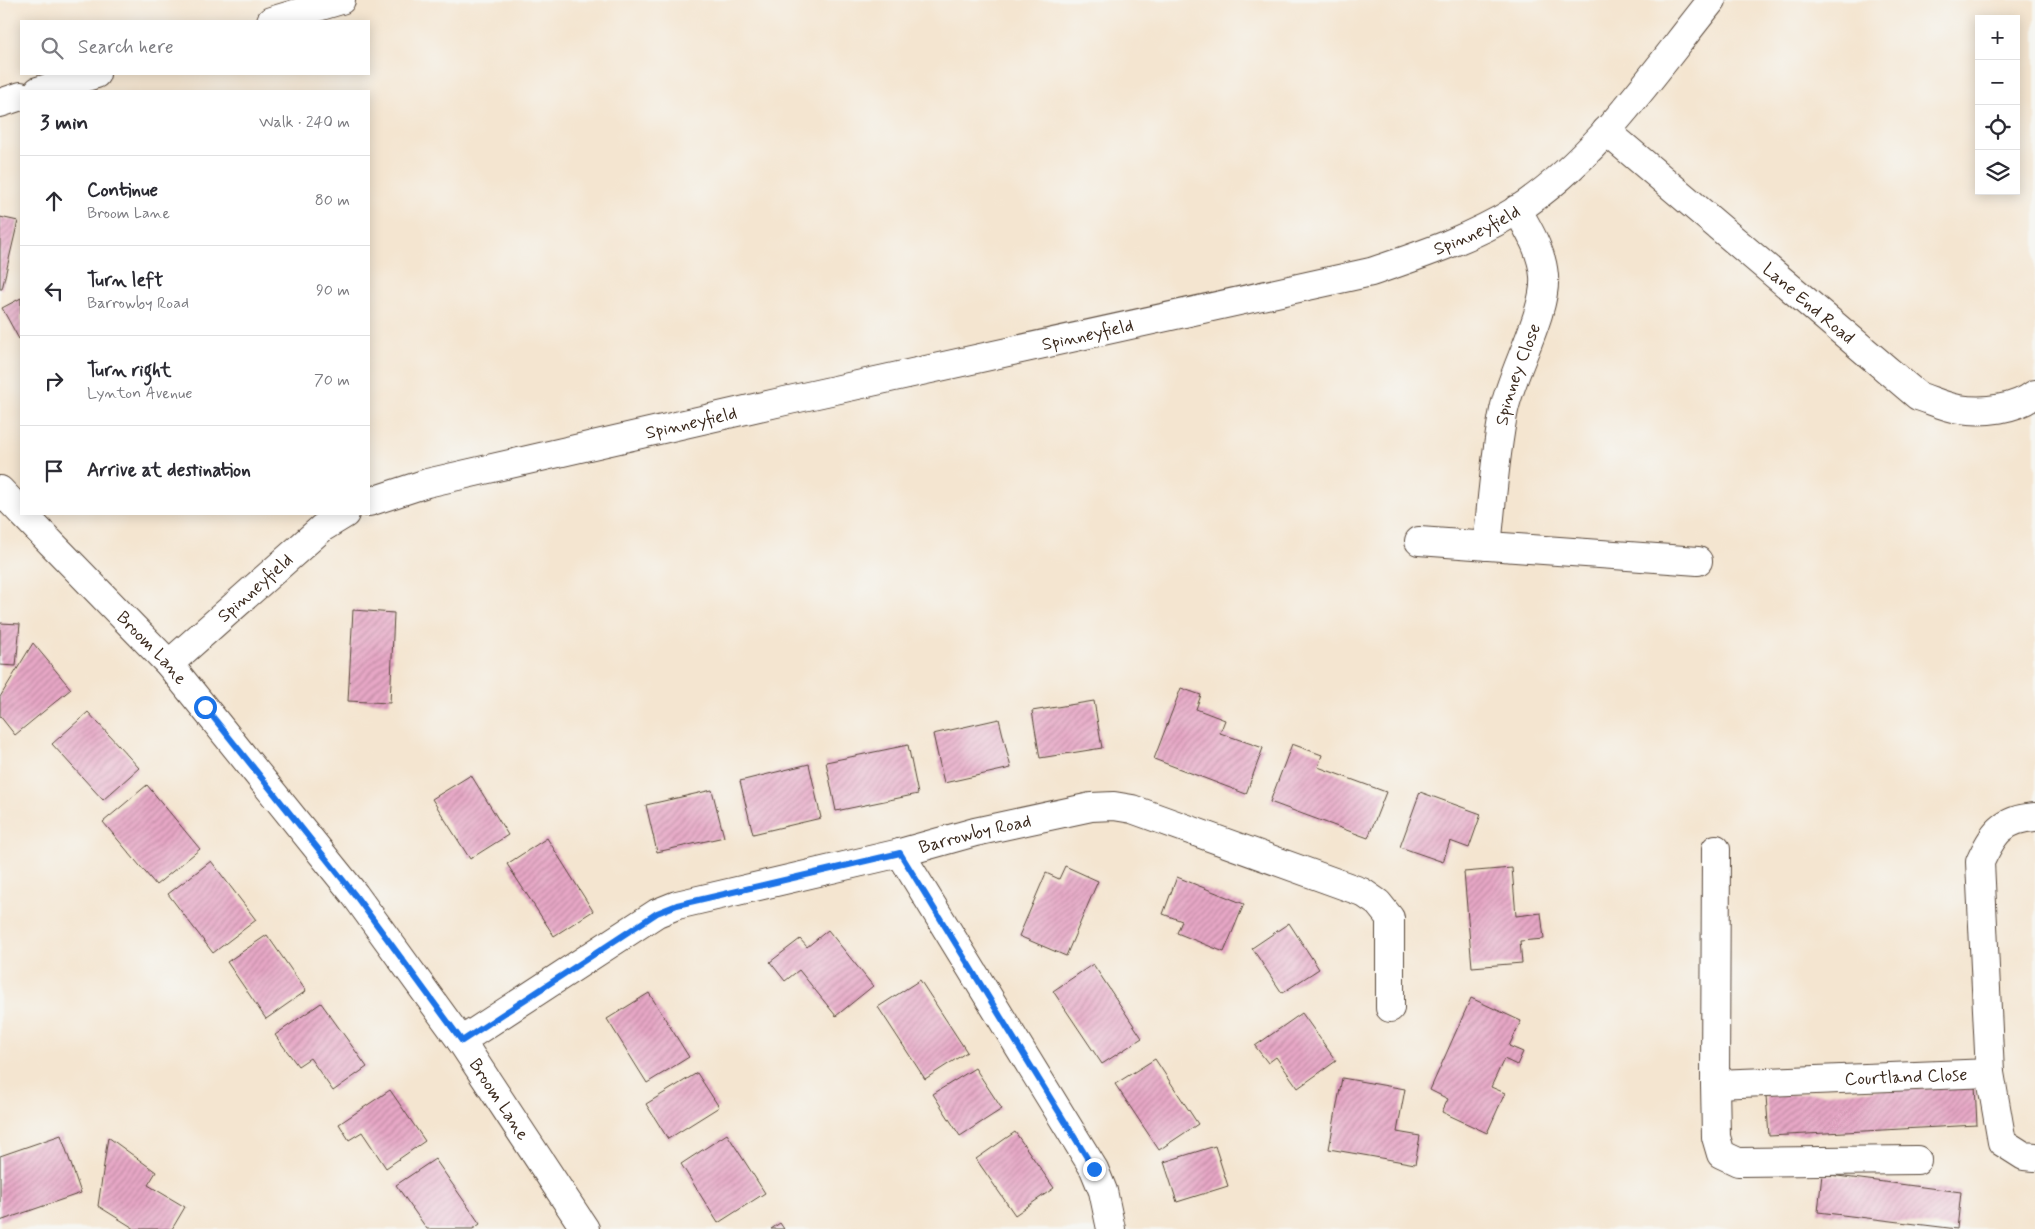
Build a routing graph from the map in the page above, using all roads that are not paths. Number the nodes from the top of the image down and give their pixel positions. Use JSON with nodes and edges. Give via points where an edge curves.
{"nodes":[{"id":1,"x":341,"y":0,"type":"edge"},
{"id":2,"x":1712,"y":0,"type":"edge"},
{"id":3,"x":299,"y":6,"type":"edge"},
{"id":4,"x":273,"y":20,"type":"edge"},
{"id":5,"x":93,"y":75,"type":"edge"},
{"id":6,"x":41,"y":90,"type":"edge"},
{"id":7,"x":20,"y":96,"type":"edge"},
{"id":8,"x":0,"y":103,"type":"edge"},
{"id":9,"x":1606,"y":131,"type":"junction"},
{"id":10,"x":1517,"y":209,"type":"junction"},
{"id":11,"x":2035,"y":394,"type":"edge"},
{"id":12,"x":0,"y":490,"type":"edge"},
{"id":13,"x":370,"y":502,"type":"edge"},
{"id":14,"x":20,"y":511,"type":"edge"},
{"id":15,"x":24,"y":515,"type":"edge"},
{"id":16,"x":343,"y":515,"type":"edge"},
{"id":17,"x":1419,"y":541,"type":"dead end"},
{"id":18,"x":1487,"y":546,"type":"junction"},
{"id":19,"x":1698,"y":561,"type":"dead end"},
{"id":20,"x":169,"y":664,"type":"junction"},
{"id":21,"x":2027,"y":817,"type":"edge"},
{"id":22,"x":1716,"y":849,"type":"dead end"},
{"id":23,"x":900,"y":853,"type":"junction"},
{"id":24,"x":1390,"y":1008,"type":"dead end"},
{"id":25,"x":462,"y":1041,"type":"junction"},
{"id":26,"x":1990,"y":1073,"type":"junction"},
{"id":27,"x":1715,"y":1084,"type":"junction"},
{"id":28,"x":2035,"y":1157,"type":"edge"},
{"id":29,"x":1917,"y":1160,"type":"dead end"},
{"id":30,"x":584,"y":1229,"type":"edge"},
{"id":31,"x":1112,"y":1229,"type":"edge"}],
"edges":[{"from":1,"to":3,"type":"street"},
{"from":2,"to":9,"type":"street","name":"Spinneyfield"},
{"from":3,"to":4,"type":"street"},
{"from":5,"to":6,"type":"street"},
{"from":7,"to":8,"type":"street"},
{"from":9,"to":10,"type":"street","name":"Spinneyfield","via":[[1557,179]]},
{"from":9,"to":11,"type":"street","name":"Lane End Road","via":[[1918,396],[1959,409],[1996,410],[2026,401]]},
{"from":10,"to":13,"type":"street","name":"Spinneyfield","via":[[1438,249],[1371,272],[446,478]]},
{"from":10,"to":18,"type":"street","name":"Spinney Close","via":[[1541,255],[1544,278],[1541,304],[1504,410]]},
{"from":12,"to":14,"type":"street","name":"Broom Lane"},
{"from":15,"to":20,"type":"street","name":"Broom Lane"},
{"from":16,"to":20,"type":"street","name":"Spinneyfield","via":[[322,528]]},
{"from":17,"to":18,"type":"street"},
{"from":18,"to":19,"type":"street"},
{"from":20,"to":25,"type":"street","name":"Broom Lane","via":[[349,887]]},
{"from":21,"to":26,"type":"street","via":[[1992,836],[1980,862]]},
{"from":22,"to":27,"type":"street"},
{"from":23,"to":24,"type":"street","name":"Barrowby Road","via":[[975,832],[1091,807],[1132,809],[1362,892],[1378,903],[1390,918]]},
{"from":23,"to":25,"type":"street","name":"Barrowby Road","via":[[677,905],[657,913]]},
{"from":23,"to":31,"type":"street","via":[[1094,1169],[1106,1200]]},
{"from":25,"to":30,"type":"street","name":"Broom Lane"},
{"from":26,"to":27,"type":"street","name":"Courtland Close"},
{"from":26,"to":28,"type":"street","name":"Courtland Close","via":[[2002,1142],[2024,1156]]},
{"from":27,"to":29,"type":"street","via":[[1716,1136],[1721,1154],[1738,1162]]}]}
